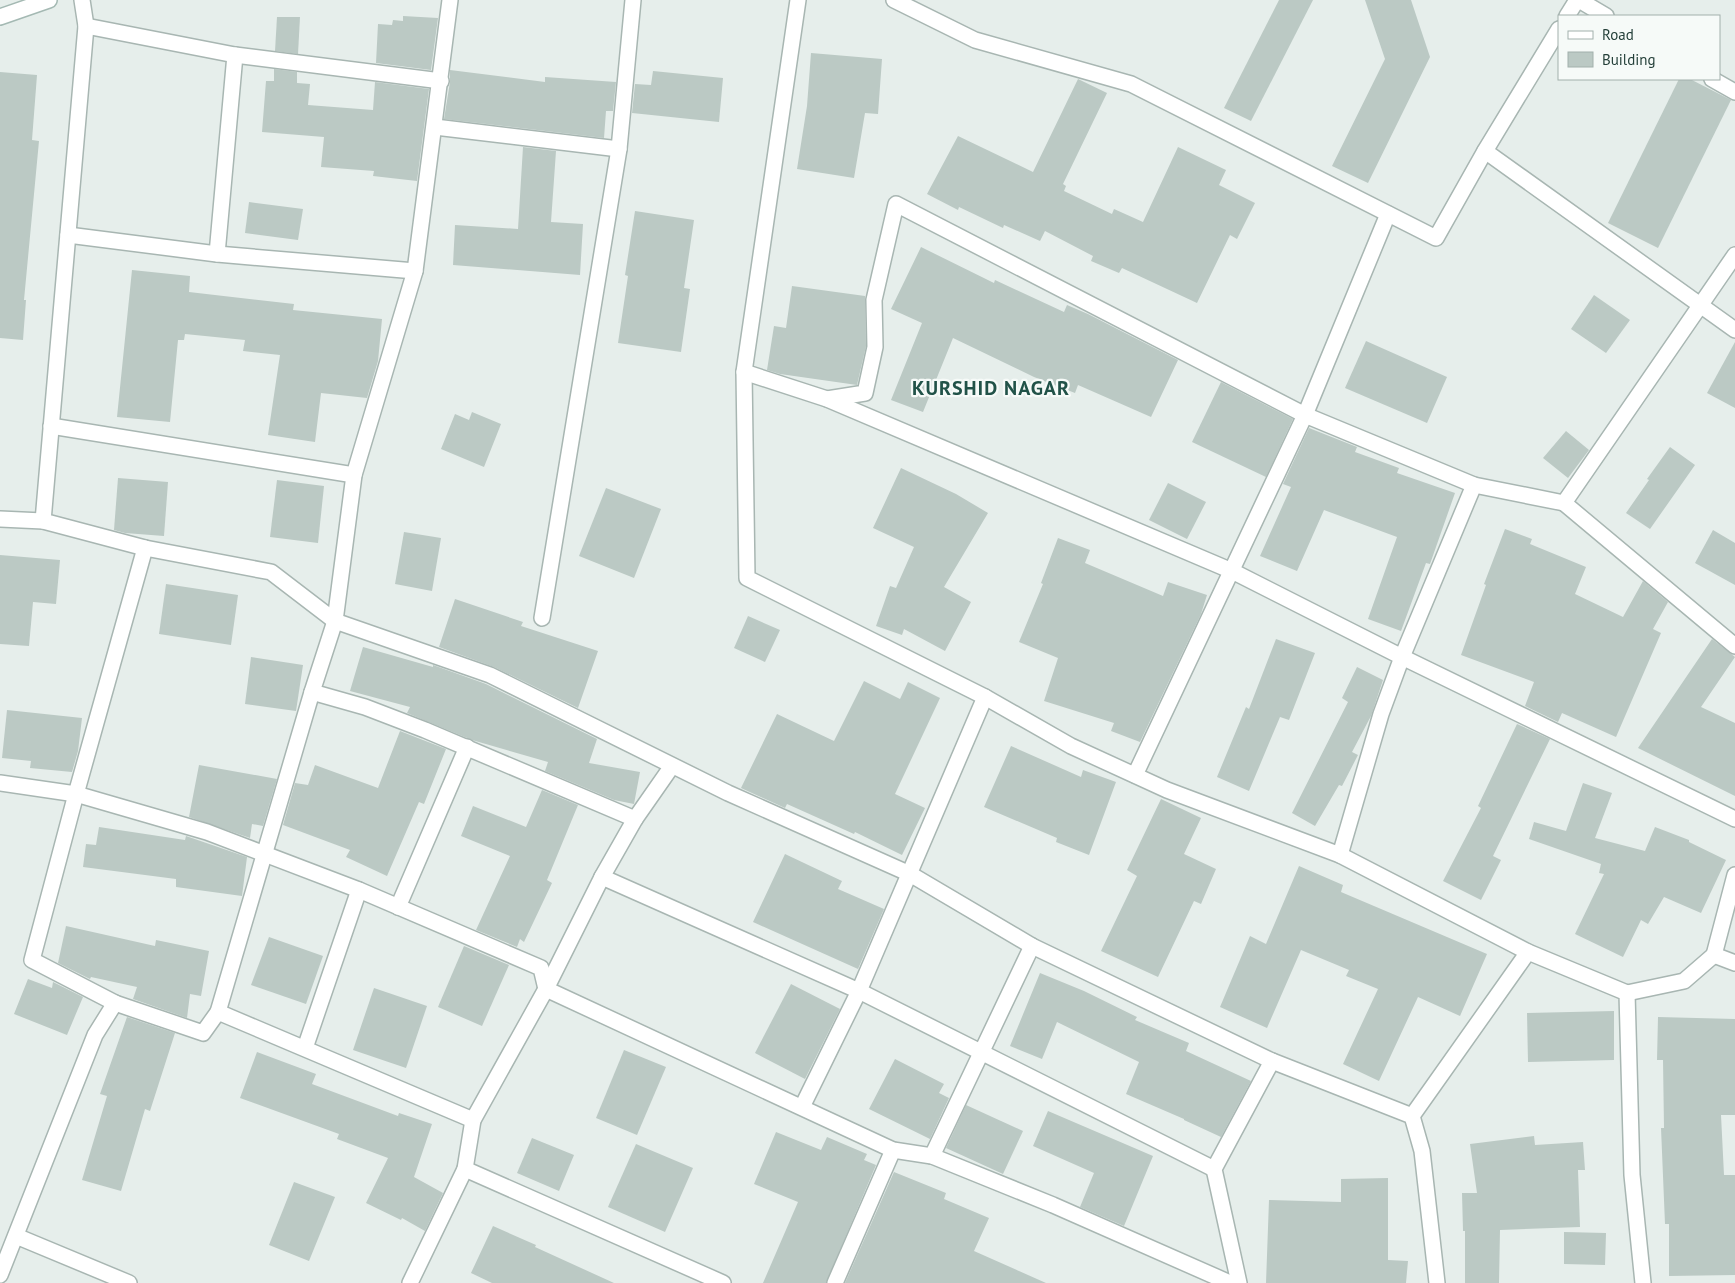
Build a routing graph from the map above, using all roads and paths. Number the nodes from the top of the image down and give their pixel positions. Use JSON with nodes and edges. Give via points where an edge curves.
{"nodes":[{"id":1,"x":49,"y":0,"type":"edge"},
{"id":2,"x":82,"y":0,"type":"edge"},
{"id":3,"x":450,"y":0,"type":"edge"},
{"id":4,"x":633,"y":0,"type":"edge"},
{"id":5,"x":798,"y":0,"type":"edge"},
{"id":6,"x":894,"y":0,"type":"edge"},
{"id":7,"x":1578,"y":0,"type":"edge"},
{"id":8,"x":1568,"y":15,"type":"edge"},
{"id":9,"x":1604,"y":15,"type":"edge"},
{"id":10,"x":0,"y":17,"type":"edge"},
{"id":11,"x":86,"y":26,"type":"junction"},
{"id":12,"x":1558,"y":31,"type":"edge"},
{"id":13,"x":235,"y":55,"type":"junction"},
{"id":14,"x":1714,"y":80,"type":"edge"},
{"id":15,"x":441,"y":81,"type":"junction"},
{"id":16,"x":1735,"y":92,"type":"edge"},
{"id":17,"x":435,"y":127,"type":"junction"},
{"id":18,"x":619,"y":149,"type":"junction"},
{"id":19,"x":1485,"y":151,"type":"junction"},
{"id":20,"x":1388,"y":214,"type":"junction"},
{"id":21,"x":68,"y":235,"type":"junction"},
{"id":22,"x":218,"y":254,"type":"junction"},
{"id":23,"x":1735,"y":255,"type":"edge"},
{"id":24,"x":415,"y":271,"type":"junction"},
{"id":25,"x":1701,"y":305,"type":"junction"},
{"id":26,"x":1735,"y":330,"type":"edge"},
{"id":27,"x":744,"y":372,"type":"junction"},
{"id":28,"x":827,"y":399,"type":"junction"},
{"id":29,"x":1305,"y":415,"type":"junction"},
{"id":30,"x":51,"y":426,"type":"junction"},
{"id":31,"x":354,"y":475,"type":"junction"},
{"id":32,"x":1474,"y":484,"type":"junction"},
{"id":33,"x":1564,"y":503,"type":"junction"},
{"id":34,"x":0,"y":518,"type":"edge"},
{"id":35,"x":43,"y":521,"type":"junction"},
{"id":36,"x":145,"y":548,"type":"junction"},
{"id":37,"x":1232,"y":571,"type":"junction"},
{"id":38,"x":542,"y":618,"type":"dead end"},
{"id":39,"x":335,"y":621,"type":"junction"},
{"id":40,"x":1735,"y":646,"type":"edge"},
{"id":41,"x":1402,"y":657,"type":"junction"},
{"id":42,"x":312,"y":692,"type":"junction"},
{"id":43,"x":985,"y":697,"type":"junction"},
{"id":44,"x":467,"y":747,"type":"junction"},
{"id":45,"x":672,"y":766,"type":"junction"},
{"id":46,"x":1135,"y":775,"type":"junction"},
{"id":47,"x":0,"y":783,"type":"edge"},
{"id":48,"x":76,"y":794,"type":"junction"},
{"id":49,"x":635,"y":819,"type":"junction"},
{"id":50,"x":1735,"y":819,"type":"edge"},
{"id":51,"x":264,"y":854,"type":"junction"},
{"id":52,"x":1340,"y":855,"type":"junction"},
{"id":53,"x":910,"y":874,"type":"junction"},
{"id":54,"x":1735,"y":875,"type":"edge"},
{"id":55,"x":602,"y":877,"type":"junction"},
{"id":56,"x":359,"y":890,"type":"junction"},
{"id":57,"x":398,"y":906,"type":"junction"},
{"id":58,"x":1032,"y":946,"type":"junction"},
{"id":59,"x":1528,"y":952,"type":"junction"},
{"id":60,"x":1714,"y":955,"type":"junction"},
{"id":61,"x":1735,"y":963,"type":"edge"},
{"id":62,"x":546,"y":988,"type":"junction"},
{"id":63,"x":859,"y":991,"type":"junction"},
{"id":64,"x":1627,"y":994,"type":"junction"},
{"id":65,"x":116,"y":1003,"type":"junction"},
{"id":66,"x":218,"y":1012,"type":"junction"},
{"id":67,"x":305,"y":1048,"type":"junction"},
{"id":68,"x":980,"y":1053,"type":"junction"},
{"id":69,"x":1272,"y":1061,"type":"junction"},
{"id":70,"x":802,"y":1107,"type":"junction"},
{"id":71,"x":1412,"y":1116,"type":"junction"},
{"id":72,"x":473,"y":1120,"type":"junction"},
{"id":73,"x":893,"y":1150,"type":"junction"},
{"id":74,"x":932,"y":1156,"type":"junction"},
{"id":75,"x":465,"y":1169,"type":"junction"},
{"id":76,"x":1214,"y":1169,"type":"junction"},
{"id":77,"x":16,"y":1236,"type":"junction"},
{"id":78,"x":0,"y":1275,"type":"edge"},
{"id":79,"x":130,"y":1283,"type":"edge"},
{"id":80,"x":410,"y":1283,"type":"edge"},
{"id":81,"x":723,"y":1283,"type":"edge"},
{"id":82,"x":834,"y":1283,"type":"edge"},
{"id":83,"x":1230,"y":1283,"type":"edge"},
{"id":84,"x":1238,"y":1283,"type":"edge"},
{"id":85,"x":1437,"y":1283,"type":"edge"},
{"id":86,"x":1643,"y":1283,"type":"edge"}],
"edges":[{"from":1,"to":10,"type":"street"},
{"from":2,"to":11,"type":"street"},
{"from":3,"to":15,"type":"street"},
{"from":4,"to":18,"type":"street"},
{"from":5,"to":27,"type":"street"},
{"from":6,"to":20,"type":"street","via":[[975,40],[1131,84]]},
{"from":7,"to":8,"type":"street"},
{"from":7,"to":9,"type":"street"},
{"from":11,"to":13,"type":"street"},
{"from":11,"to":21,"type":"street"},
{"from":12,"to":19,"type":"street"},
{"from":13,"to":15,"type":"street"},
{"from":13,"to":22,"type":"street"},
{"from":14,"to":16,"type":"street"},
{"from":15,"to":17,"type":"street"},
{"from":17,"to":18,"type":"street"},
{"from":17,"to":24,"type":"street"},
{"from":18,"to":38,"type":"street"},
{"from":19,"to":20,"type":"street","via":[[1436,238]]},
{"from":19,"to":25,"type":"street"},
{"from":20,"to":29,"type":"street"},
{"from":21,"to":22,"type":"street"},
{"from":21,"to":30,"type":"street"},
{"from":22,"to":24,"type":"street"},
{"from":23,"to":25,"type":"street"},
{"from":24,"to":31,"type":"street"},
{"from":25,"to":26,"type":"street"},
{"from":25,"to":33,"type":"street"},
{"from":27,"to":28,"type":"street"},
{"from":27,"to":43,"type":"street","via":[[747,578]]},
{"from":28,"to":29,"type":"street","via":[[865,393],[875,347],[874,300],[896,204]]},
{"from":28,"to":37,"type":"street"},
{"from":29,"to":32,"type":"street"},
{"from":29,"to":37,"type":"street"},
{"from":30,"to":31,"type":"street"},
{"from":30,"to":35,"type":"street"},
{"from":31,"to":39,"type":"street"},
{"from":32,"to":33,"type":"street"},
{"from":32,"to":41,"type":"street"},
{"from":33,"to":40,"type":"street"},
{"from":34,"to":35,"type":"street"},
{"from":35,"to":36,"type":"street"},
{"from":36,"to":39,"type":"street","via":[[271,572]]},
{"from":36,"to":48,"type":"street"},
{"from":37,"to":41,"type":"street"},
{"from":37,"to":46,"type":"street"},
{"from":39,"to":42,"type":"street"},
{"from":39,"to":45,"type":"street","via":[[490,675]]},
{"from":41,"to":50,"type":"street"},
{"from":41,"to":52,"type":"street","via":[[1381,714]]},
{"from":42,"to":44,"type":"street","via":[[365,707]]},
{"from":42,"to":51,"type":"street"},
{"from":43,"to":46,"type":"street","via":[[1071,746]]},
{"from":43,"to":53,"type":"street"},
{"from":44,"to":49,"type":"street"},
{"from":44,"to":57,"type":"street"},
{"from":45,"to":49,"type":"street"},
{"from":45,"to":53,"type":"street"},
{"from":46,"to":52,"type":"street","via":[[1166,790]]},
{"from":47,"to":48,"type":"street"},
{"from":48,"to":51,"type":"street","via":[[208,832]]},
{"from":48,"to":65,"type":"street","via":[[32,960]]},
{"from":49,"to":55,"type":"street"},
{"from":51,"to":56,"type":"street"},
{"from":51,"to":66,"type":"street"},
{"from":52,"to":59,"type":"street"},
{"from":53,"to":58,"type":"street"},
{"from":53,"to":63,"type":"street"},
{"from":54,"to":60,"type":"street"},
{"from":55,"to":62,"type":"street"},
{"from":55,"to":63,"type":"street"},
{"from":56,"to":57,"type":"street"},
{"from":56,"to":67,"type":"street"},
{"from":57,"to":62,"type":"street","via":[[541,968]]},
{"from":58,"to":68,"type":"street"},
{"from":58,"to":69,"type":"street"},
{"from":59,"to":64,"type":"street"},
{"from":59,"to":71,"type":"street"},
{"from":60,"to":61,"type":"street"},
{"from":60,"to":64,"type":"street","via":[[1684,981]]},
{"from":62,"to":70,"type":"street"},
{"from":62,"to":72,"type":"street"},
{"from":63,"to":68,"type":"street"},
{"from":63,"to":70,"type":"street"},
{"from":64,"to":86,"type":"street","via":[[1632,1175]]},
{"from":65,"to":66,"type":"street","via":[[203,1033]]},
{"from":65,"to":77,"type":"street","via":[[95,1035]]},
{"from":66,"to":67,"type":"street"},
{"from":67,"to":72,"type":"street"},
{"from":68,"to":74,"type":"street"},
{"from":68,"to":76,"type":"street"},
{"from":69,"to":71,"type":"street"},
{"from":69,"to":76,"type":"street"},
{"from":70,"to":73,"type":"street"},
{"from":71,"to":85,"type":"street","via":[[1422,1151]]},
{"from":72,"to":75,"type":"street"},
{"from":73,"to":74,"type":"street"},
{"from":73,"to":82,"type":"street"},
{"from":74,"to":83,"type":"street"},
{"from":75,"to":80,"type":"street"},
{"from":75,"to":81,"type":"street"},
{"from":76,"to":84,"type":"street"},
{"from":77,"to":78,"type":"street"},
{"from":77,"to":79,"type":"street"}]}
